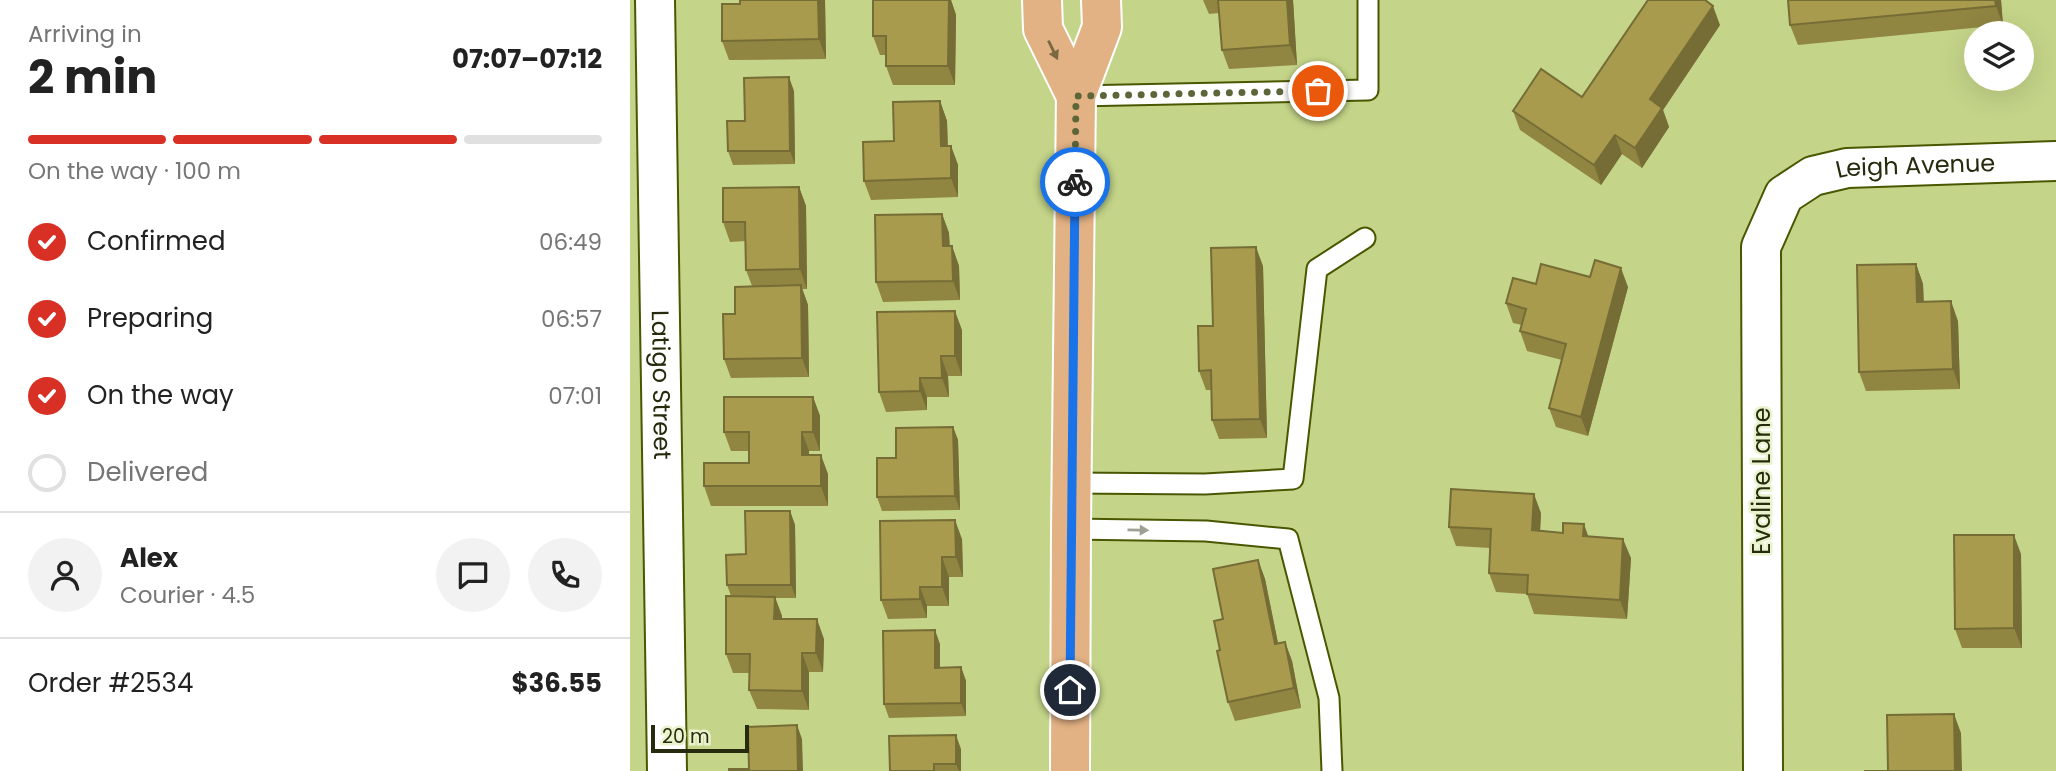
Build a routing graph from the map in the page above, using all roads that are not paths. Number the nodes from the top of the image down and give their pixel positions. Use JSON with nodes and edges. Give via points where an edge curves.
{"nodes":[{"id":1,"x":655,"y":0,"type":"edge"},
{"id":2,"x":1042,"y":0,"type":"edge"},
{"id":3,"x":1101,"y":0,"type":"edge"},
{"id":4,"x":1368,"y":0,"type":"edge"},
{"id":5,"x":1076,"y":96,"type":"junction"},
{"id":6,"x":2056,"y":161,"type":"edge"},
{"id":7,"x":1784,"y":195,"type":"joint"},
{"id":8,"x":1364,"y":238,"type":"dead end"},
{"id":9,"x":1071,"y":483,"type":"junction"},
{"id":10,"x":1071,"y":529,"type":"junction"},
{"id":11,"x":667,"y":771,"type":"edge"},
{"id":12,"x":1070,"y":771,"type":"edge"},
{"id":13,"x":1332,"y":771,"type":"edge"},
{"id":14,"x":1763,"y":771,"type":"edge"}],
"edges":[{"from":1,"to":11,"type":"street","name":"Latigo Street"},
{"from":2,"to":5,"type":"main road","one_way":true,"via":[[1043,29]]},
{"from":3,"to":5,"type":"main road","via":[[1102,27]]},
{"from":4,"to":5,"type":"lane","via":[[1368,90]]},
{"from":5,"to":9,"type":"main road"},
{"from":6,"to":7,"type":"street","name":"Leigh Avenue","via":[[1847,168],[1812,176]]},
{"from":7,"to":14,"type":"street","name":"Evaline Lane","via":[[1761,247]]},
{"from":8,"to":9,"type":"lane","via":[[1317,269],[1293,478],[1205,484]]},
{"from":9,"to":10,"type":"main road"},
{"from":10,"to":12,"type":"main road"},
{"from":10,"to":13,"type":"lane","one_way":true,"via":[[1206,531],[1288,539],[1329,698]]}]}
